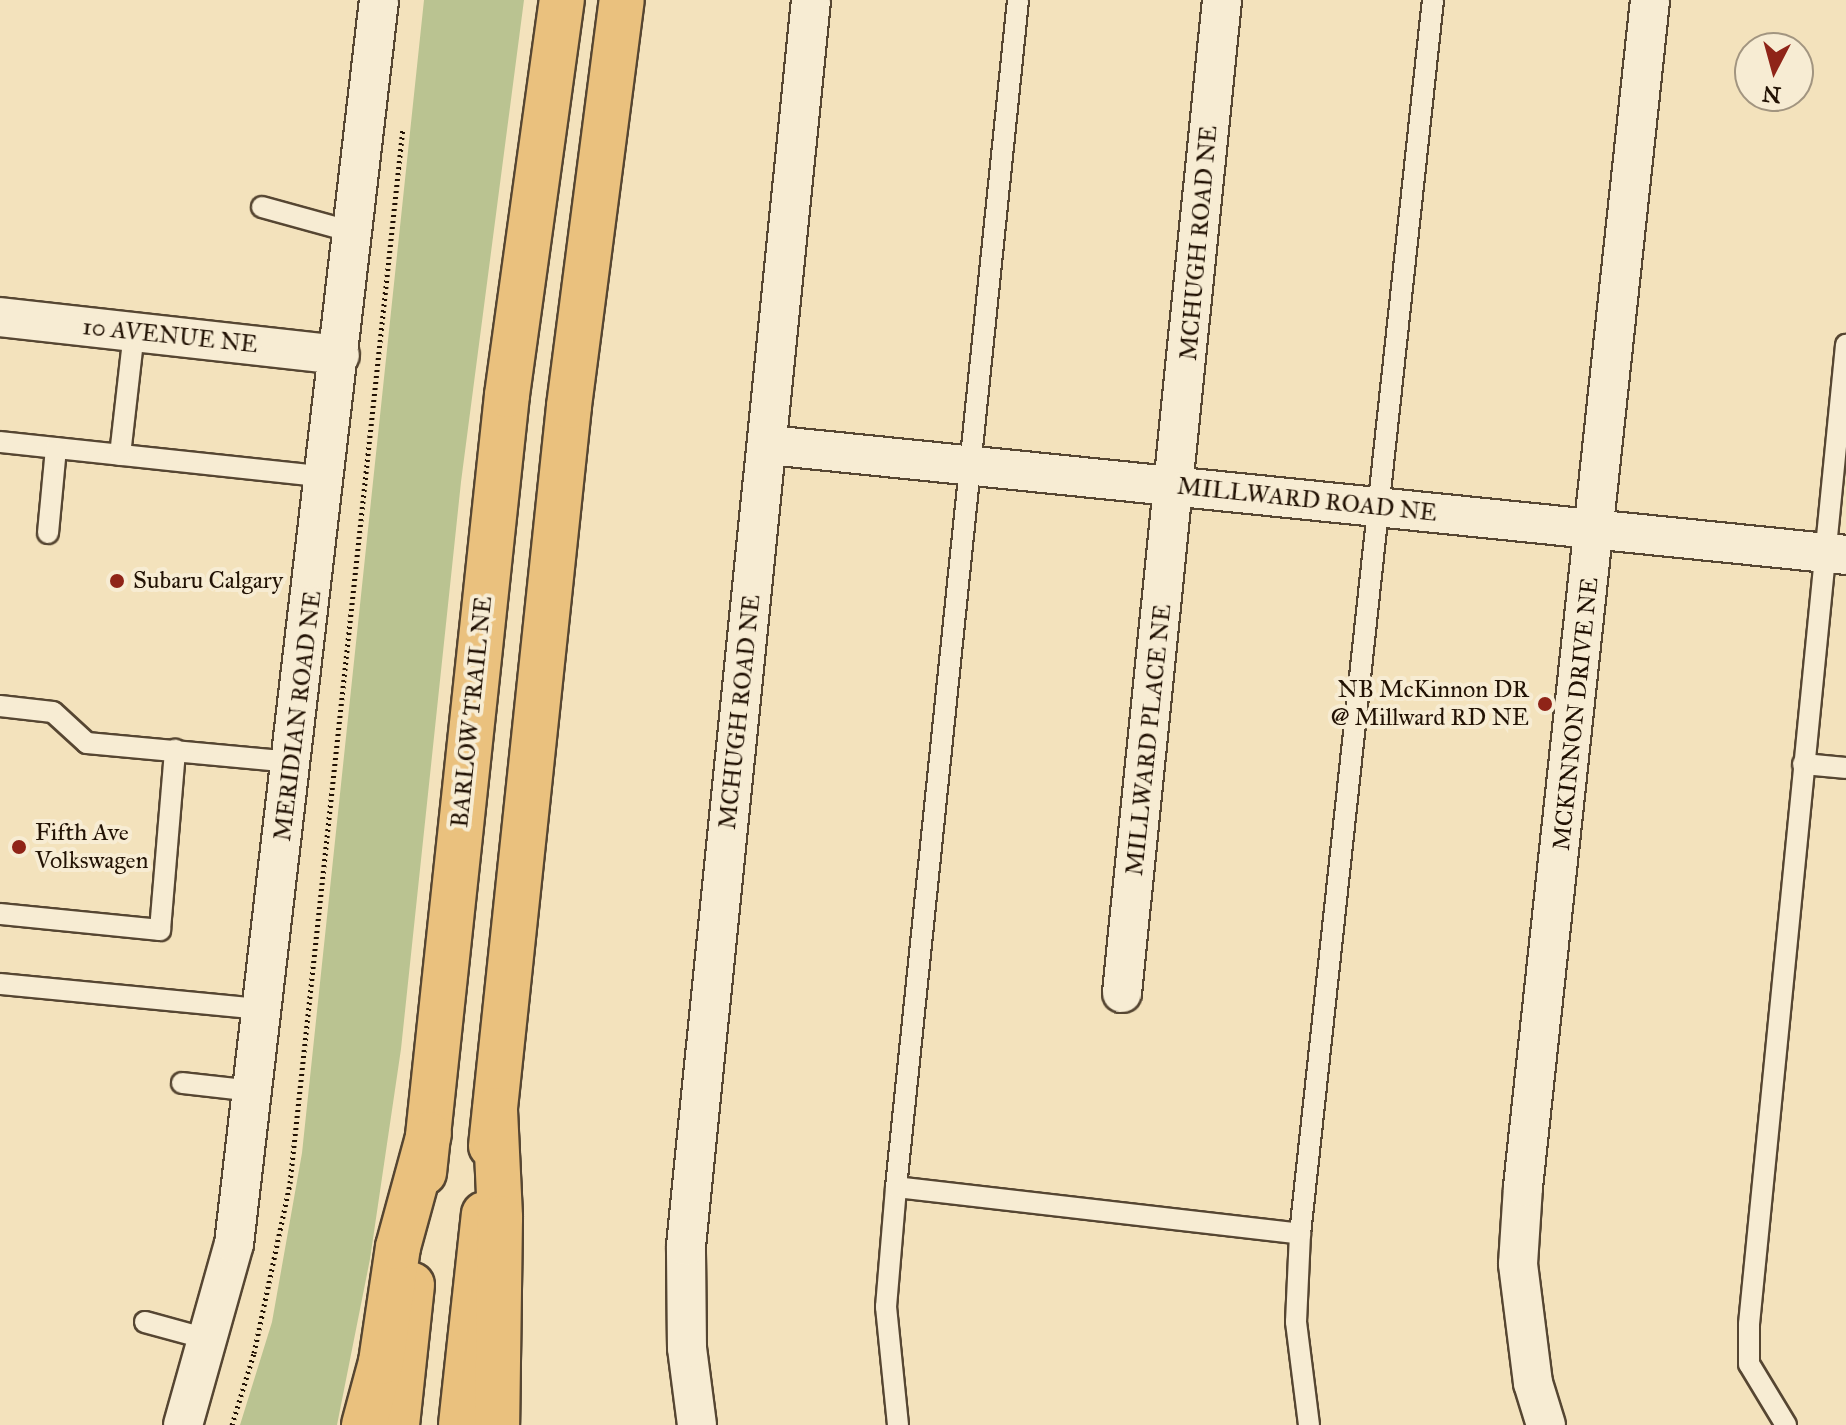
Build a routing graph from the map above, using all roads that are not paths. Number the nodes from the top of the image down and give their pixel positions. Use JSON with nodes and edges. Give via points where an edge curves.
{"nodes":[{"id":1,"x":379,"y":0,"type":"edge"},
{"id":2,"x":562,"y":0,"type":"edge"},
{"id":3,"x":622,"y":0,"type":"edge"},
{"id":4,"x":811,"y":0,"type":"edge"},
{"id":5,"x":1018,"y":0,"type":"edge"},
{"id":6,"x":1222,"y":0,"type":"edge"},
{"id":7,"x":1433,"y":0,"type":"edge"},
{"id":8,"x":1650,"y":0,"type":"edge"},
{"id":9,"x":262,"y":207,"type":"dead end"},
{"id":10,"x":353,"y":232,"type":"junction"},
{"id":11,"x":0,"y":317,"type":"edge"},
{"id":12,"x":134,"y":333,"type":"junction"},
{"id":13,"x":1846,"y":345,"type":"edge"},
{"id":14,"x":340,"y":355,"type":"junction"},
{"id":15,"x":0,"y":442,"type":"edge"},
{"id":16,"x":769,"y":445,"type":"junction"},
{"id":17,"x":56,"y":448,"type":"junction"},
{"id":18,"x":120,"y":455,"type":"junction"},
{"id":19,"x":969,"y":465,"type":"junction"},
{"id":20,"x":327,"y":477,"type":"junction"},
{"id":21,"x":1175,"y":487,"type":"junction"},
{"id":22,"x":1381,"y":508,"type":"junction"},
{"id":23,"x":1597,"y":529,"type":"junction"},
{"id":24,"x":48,"y":533,"type":"dead end"},
{"id":25,"x":1835,"y":554,"type":"edge"},
{"id":26,"x":0,"y":706,"type":"edge"},
{"id":27,"x":175,"y":750,"type":"junction"},
{"id":28,"x":292,"y":762,"type":"junction"},
{"id":29,"x":1803,"y":764,"type":"junction"},
{"id":30,"x":1846,"y":768,"type":"edge"},
{"id":31,"x":0,"y":914,"type":"edge"},
{"id":32,"x":0,"y":984,"type":"edge"},
{"id":33,"x":1122,"y":993,"type":"dead end"},
{"id":34,"x":262,"y":1009,"type":"junction"},
{"id":35,"x":182,"y":1083,"type":"dead end"},
{"id":36,"x":253,"y":1091,"type":"junction"},
{"id":37,"x":495,"y":1110,"type":"junction"},
{"id":38,"x":429,"y":1134,"type":"junction"},
{"id":39,"x":896,"y":1187,"type":"junction"},
{"id":40,"x":1300,"y":1234,"type":"junction"},
{"id":41,"x":145,"y":1322,"type":"dead end"},
{"id":42,"x":207,"y":1339,"type":"junction"},
{"id":43,"x":183,"y":1425,"type":"edge"},
{"id":44,"x":364,"y":1425,"type":"edge"},
{"id":45,"x":397,"y":1425,"type":"edge"},
{"id":46,"x":461,"y":1425,"type":"edge"},
{"id":47,"x":497,"y":1425,"type":"edge"},
{"id":48,"x":697,"y":1425,"type":"edge"},
{"id":49,"x":898,"y":1425,"type":"edge"},
{"id":50,"x":1309,"y":1425,"type":"edge"},
{"id":51,"x":1546,"y":1425,"type":"edge"},
{"id":52,"x":1786,"y":1425,"type":"edge"}],
"edges":[{"from":1,"to":10,"type":"street","name":"MERIDIAN ROAD NE"},
{"from":2,"to":38,"type":"main road","name":"BARLOW TRAIL NE","via":[[507,395]]},
{"from":3,"to":37,"type":"main road","via":[[569,406]]},
{"from":4,"to":16,"type":"street","name":"MCHUGH ROAD NE"},
{"from":5,"to":19,"type":"lane"},
{"from":6,"to":21,"type":"street","name":"MCHUGH ROAD NE"},
{"from":7,"to":22,"type":"lane"},
{"from":8,"to":23,"type":"street","name":"MCKINNON DRIVE NE"},
{"from":9,"to":10,"type":"lane"},
{"from":10,"to":14,"type":"street","name":"MERIDIAN ROAD NE"},
{"from":11,"to":12,"type":"street","name":"10 AVENUE NE"},
{"from":12,"to":14,"type":"street","name":"10 AVENUE NE"},
{"from":12,"to":18,"type":"lane"},
{"from":13,"to":25,"type":"lane"},
{"from":14,"to":20,"type":"street","name":"MERIDIAN ROAD NE"},
{"from":15,"to":17,"type":"lane"},
{"from":16,"to":19,"type":"street","name":"MILLWARD ROAD NE"},
{"from":16,"to":48,"type":"street","name":"MCHUGH ROAD NE","via":[[686,1246],[687,1348]]},
{"from":17,"to":18,"type":"lane"},
{"from":17,"to":24,"type":"lane"},
{"from":18,"to":20,"type":"lane"},
{"from":19,"to":21,"type":"street","name":"MILLWARD ROAD NE"},
{"from":19,"to":39,"type":"lane"},
{"from":20,"to":28,"type":"street","name":"MERIDIAN ROAD NE"},
{"from":21,"to":22,"type":"street","name":"MILLWARD ROAD NE"},
{"from":21,"to":33,"type":"street","name":"MILLWARD PLACE NE"},
{"from":22,"to":23,"type":"street","name":"MILLWARD ROAD NE"},
{"from":22,"to":40,"type":"lane"},
{"from":23,"to":25,"type":"street","name":"MILLWARD ROAD NE"},
{"from":23,"to":51,"type":"street","name":"MCKINNON DRIVE NE","via":[[1518,1264],[1533,1383]]},
{"from":25,"to":29,"type":"lane"},
{"from":26,"to":27,"type":"lane","via":[[53,712],[87,743]]},
{"from":27,"to":28,"type":"lane"},
{"from":27,"to":31,"type":"lane","via":[[160,930]]},
{"from":28,"to":34,"type":"street","name":"MERIDIAN ROAD NE"},
{"from":29,"to":30,"type":"lane"},
{"from":29,"to":52,"type":"lane","via":[[1749,1324],[1749,1364]]},
{"from":32,"to":34,"type":"lane"},
{"from":34,"to":36,"type":"street","name":"MERIDIAN ROAD NE"},
{"from":35,"to":36,"type":"lane"},
{"from":36,"to":42,"type":"street","name":"MERIDIAN ROAD NE","via":[[234,1244]]},
{"from":37,"to":46,"type":"main road"},
{"from":37,"to":47,"type":"main road","via":[[500,1218]]},
{"from":38,"to":44,"type":"main road","via":[[398,1247],[381,1362]]},
{"from":38,"to":45,"type":"main road","name":"BARLOW TRAIL NE"},
{"from":39,"to":40,"type":"lane"},
{"from":39,"to":49,"type":"lane","via":[[886,1307]]},
{"from":40,"to":50,"type":"lane","via":[[1296,1322]]},
{"from":41,"to":42,"type":"lane"},
{"from":42,"to":43,"type":"street","name":"MERIDIAN ROAD NE"}]}
